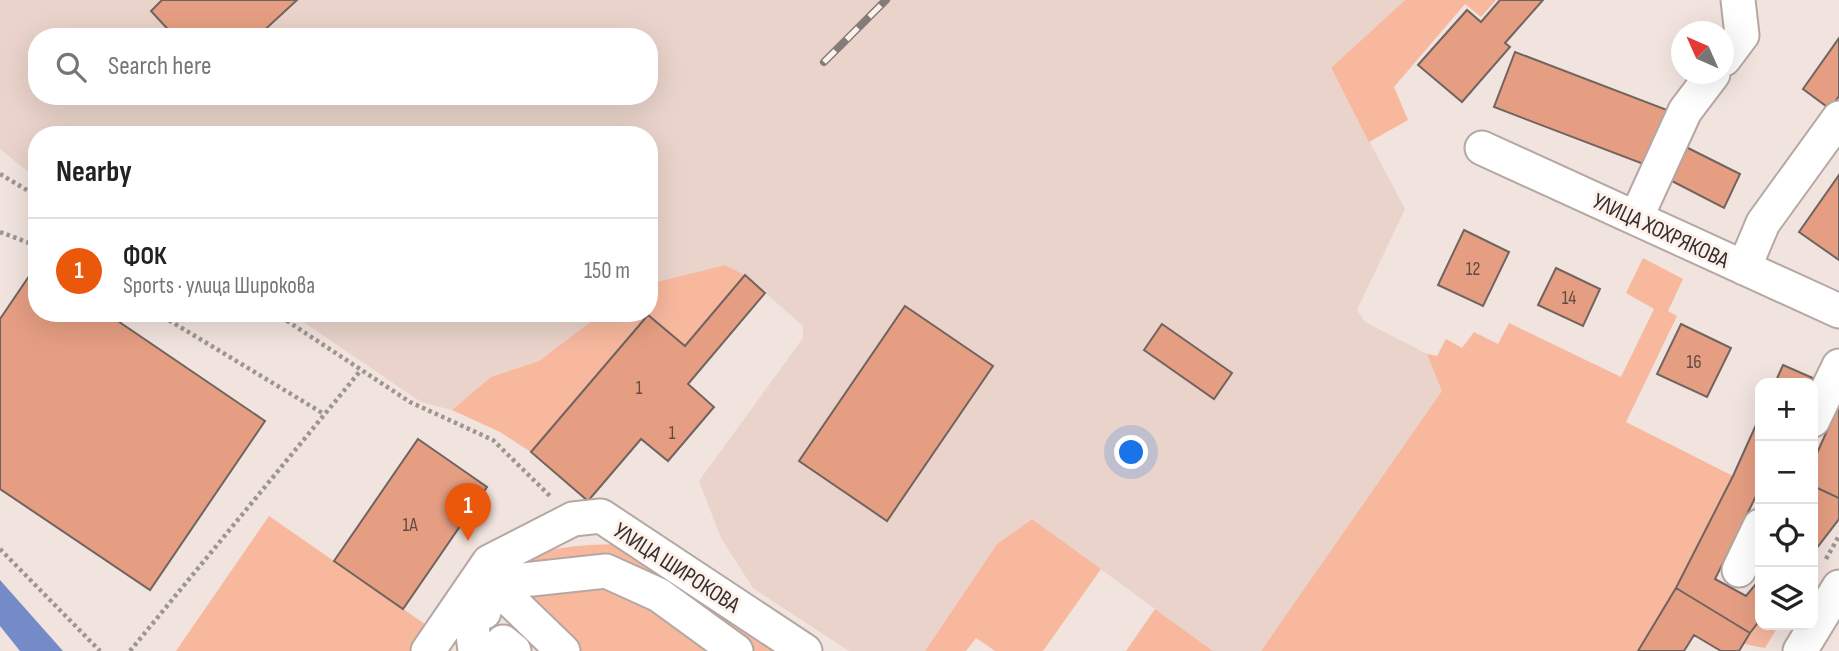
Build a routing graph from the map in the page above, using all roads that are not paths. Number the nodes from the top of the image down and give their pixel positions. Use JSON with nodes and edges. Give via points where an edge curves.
{"nodes":[{"id":1,"x":1738,"y":0,"type":"edge"},
{"id":2,"x":1734,"y":46,"type":"edge"},
{"id":3,"x":1705,"y":84,"type":"edge"},
{"id":4,"x":1839,"y":118,"type":"edge"},
{"id":5,"x":1482,"y":148,"type":"dead end"},
{"id":6,"x":1636,"y":218,"type":"junction"},
{"id":7,"x":1744,"y":268,"type":"junction"},
{"id":8,"x":1839,"y":311,"type":"edge"},
{"id":9,"x":1839,"y":366,"type":"edge"},
{"id":10,"x":1818,"y":410,"type":"edge"},
{"id":11,"x":1755,"y":536,"type":"edge"},
{"id":12,"x":1739,"y":570,"type":"dead end"},
{"id":13,"x":1839,"y":587,"type":"edge"},
{"id":14,"x":504,"y":594,"type":"junction"},
{"id":15,"x":428,"y":651,"type":"edge"},
{"id":16,"x":475,"y":651,"type":"edge"},
{"id":17,"x":497,"y":651,"type":"edge"},
{"id":18,"x":514,"y":651,"type":"edge"},
{"id":19,"x":563,"y":651,"type":"edge"},
{"id":20,"x":736,"y":651,"type":"edge"},
{"id":21,"x":805,"y":651,"type":"edge"},
{"id":22,"x":1801,"y":651,"type":"edge"}],
"edges":[{"from":1,"to":2,"type":"street","via":[[1742,35]]},
{"from":3,"to":6,"type":"street","via":[[1685,111]]},
{"from":4,"to":7,"type":"street","via":[[1763,223]]},
{"from":5,"to":6,"type":"street","name":"УЛИЦА ХОХРЯКОВА"},
{"from":6,"to":7,"type":"street","name":"УЛИЦА ХОХРЯКОВА"},
{"from":7,"to":8,"type":"street","name":"УЛИЦА ХОХРЯКОВА"},
{"from":9,"to":10,"type":"street"},
{"from":11,"to":12,"type":"street"},
{"from":13,"to":22,"type":"street"},
{"from":14,"to":16,"type":"street","via":[[487,598],[484,612],[471,617]]},
{"from":14,"to":19,"type":"street"},
{"from":14,"to":20,"type":"street","via":[[504,582],[606,571],[659,595]]},
{"from":15,"to":21,"type":"street","name":"УЛИЦА ШИРОКОВА","via":[[489,562],[573,519],[601,516]]},
{"from":17,"to":18,"type":"street","via":[[503,642]]}]}
